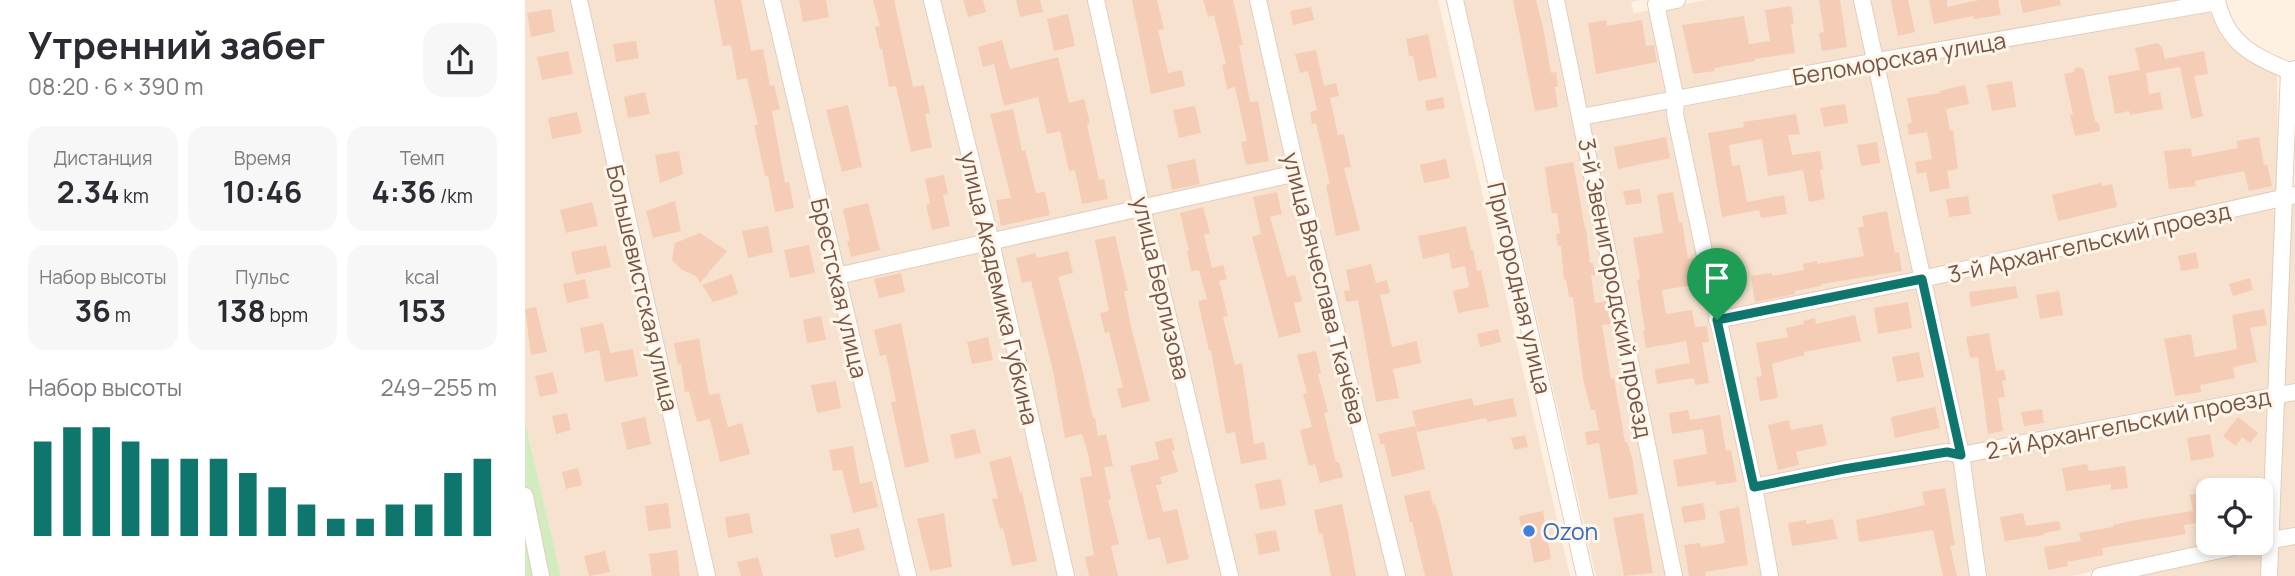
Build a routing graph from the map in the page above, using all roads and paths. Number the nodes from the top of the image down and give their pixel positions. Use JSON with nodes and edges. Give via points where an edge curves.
{"nodes":[{"id":1,"x":579,"y":0,"type":"edge"},
{"id":2,"x":772,"y":0,"type":"edge"},
{"id":3,"x":932,"y":0,"type":"edge"},
{"id":4,"x":1096,"y":0,"type":"edge"},
{"id":5,"x":1258,"y":0,"type":"edge"},
{"id":6,"x":1455,"y":0,"type":"edge"},
{"id":7,"x":1556,"y":0,"type":"edge"},
{"id":8,"x":1677,"y":0,"type":"edge"},
{"id":9,"x":1862,"y":0,"type":"edge"},
{"id":10,"x":2217,"y":1,"type":"edge"},
{"id":11,"x":1877,"y":61,"type":"junction"},
{"id":12,"x":2292,"y":70,"type":"edge"},
{"id":13,"x":1677,"y":100,"type":"junction"},
{"id":14,"x":1581,"y":117,"type":"junction"},
{"id":15,"x":1297,"y":173,"type":"junction"},
{"id":16,"x":2290,"y":197,"type":"edge"},
{"id":17,"x":1142,"y":208,"type":"junction"},
{"id":18,"x":991,"y":242,"type":"junction"},
{"id":19,"x":837,"y":276,"type":"junction"},
{"id":20,"x":1922,"y":279,"type":"junction"},
{"id":21,"x":1717,"y":320,"type":"junction"},
{"id":22,"x":2295,"y":392,"type":"edge"},
{"id":23,"x":2275,"y":396,"type":"junction"},
{"id":24,"x":1961,"y":455,"type":"junction"},
{"id":25,"x":2268,"y":478,"type":"edge"},
{"id":26,"x":1754,"y":487,"type":"junction"},
{"id":27,"x":526,"y":503,"type":"edge"},
{"id":28,"x":2295,"y":536,"type":"edge"},
{"id":29,"x":2273,"y":539,"type":"edge"},
{"id":30,"x":2198,"y":555,"type":"edge"},
{"id":31,"x":2265,"y":555,"type":"edge"},
{"id":32,"x":541,"y":576,"type":"edge"},
{"id":33,"x":707,"y":576,"type":"edge"},
{"id":34,"x":908,"y":576,"type":"edge"},
{"id":35,"x":1066,"y":576,"type":"edge"},
{"id":36,"x":1230,"y":576,"type":"edge"},
{"id":37,"x":1397,"y":576,"type":"edge"},
{"id":38,"x":1585,"y":576,"type":"edge"},
{"id":39,"x":1674,"y":576,"type":"edge"},
{"id":40,"x":1770,"y":576,"type":"edge"},
{"id":41,"x":1978,"y":576,"type":"edge"},
{"id":42,"x":2100,"y":576,"type":"edge"},
{"id":43,"x":2269,"y":576,"type":"edge"}],
"edges":[{"from":1,"to":33,"type":"street","name":"Большевистская улица"},
{"from":2,"to":19,"type":"street","name":"Брестская улица"},
{"from":3,"to":18,"type":"street","name":"улица Академика Губкина"},
{"from":4,"to":17,"type":"street","name":"улица Берлизова"},
{"from":5,"to":15,"type":"street","name":"улица Вячеслава Ткачёва"},
{"from":6,"to":38,"type":"street","name":"Пригородная улица"},
{"from":7,"to":14,"type":"street","name":"3-й Звенигородский проезд"},
{"from":8,"to":13,"type":"street","via":[[1656,4]]},
{"from":9,"to":11,"type":"street"},
{"from":10,"to":11,"type":"street","name":"Беломорская улица"},
{"from":10,"to":12,"type":"street","name":"Беломорская улица","via":[[2234,39],[2249,52]]},
{"from":11,"to":13,"type":"street","name":"Беломорская улица"},
{"from":11,"to":20,"type":"street"},
{"from":12,"to":16,"type":"street"},
{"from":13,"to":14,"type":"street","name":"Беломорская улица"},
{"from":13,"to":21,"type":"street","via":[[1675,114]]},
{"from":14,"to":39,"type":"street","name":"3-й Звенигородский проезд"},
{"from":15,"to":17,"type":"street"},
{"from":15,"to":37,"type":"street","name":"улица Вячеслава Ткачёва"},
{"from":16,"to":20,"type":"street","name":"3-й Архангельский проезд"},
{"from":16,"to":23,"type":"street"},
{"from":17,"to":18,"type":"street"},
{"from":17,"to":36,"type":"street","name":"улица Берлизова"},
{"from":18,"to":19,"type":"street"},
{"from":18,"to":35,"type":"street","name":"улица Академика Губкина"},
{"from":19,"to":34,"type":"street","name":"Брестская улица"},
{"from":20,"to":21,"type":"street","name":"3-й Архангельский проезд"},
{"from":20,"to":24,"type":"street"},
{"from":21,"to":26,"type":"street"},
{"from":22,"to":23,"type":"street","name":"2-й Архангельский проезд"},
{"from":23,"to":24,"type":"street","name":"2-й Архангельский проезд"},
{"from":23,"to":25,"type":"street"},
{"from":24,"to":26,"type":"street","name":"2-й Архангельский проезд","via":[[1947,452]]},
{"from":24,"to":41,"type":"street"},
{"from":26,"to":40,"type":"street"},
{"from":27,"to":32,"type":"street"},
{"from":28,"to":29,"type":"street"},
{"from":30,"to":42,"type":"street"},
{"from":31,"to":43,"type":"street"}]}
